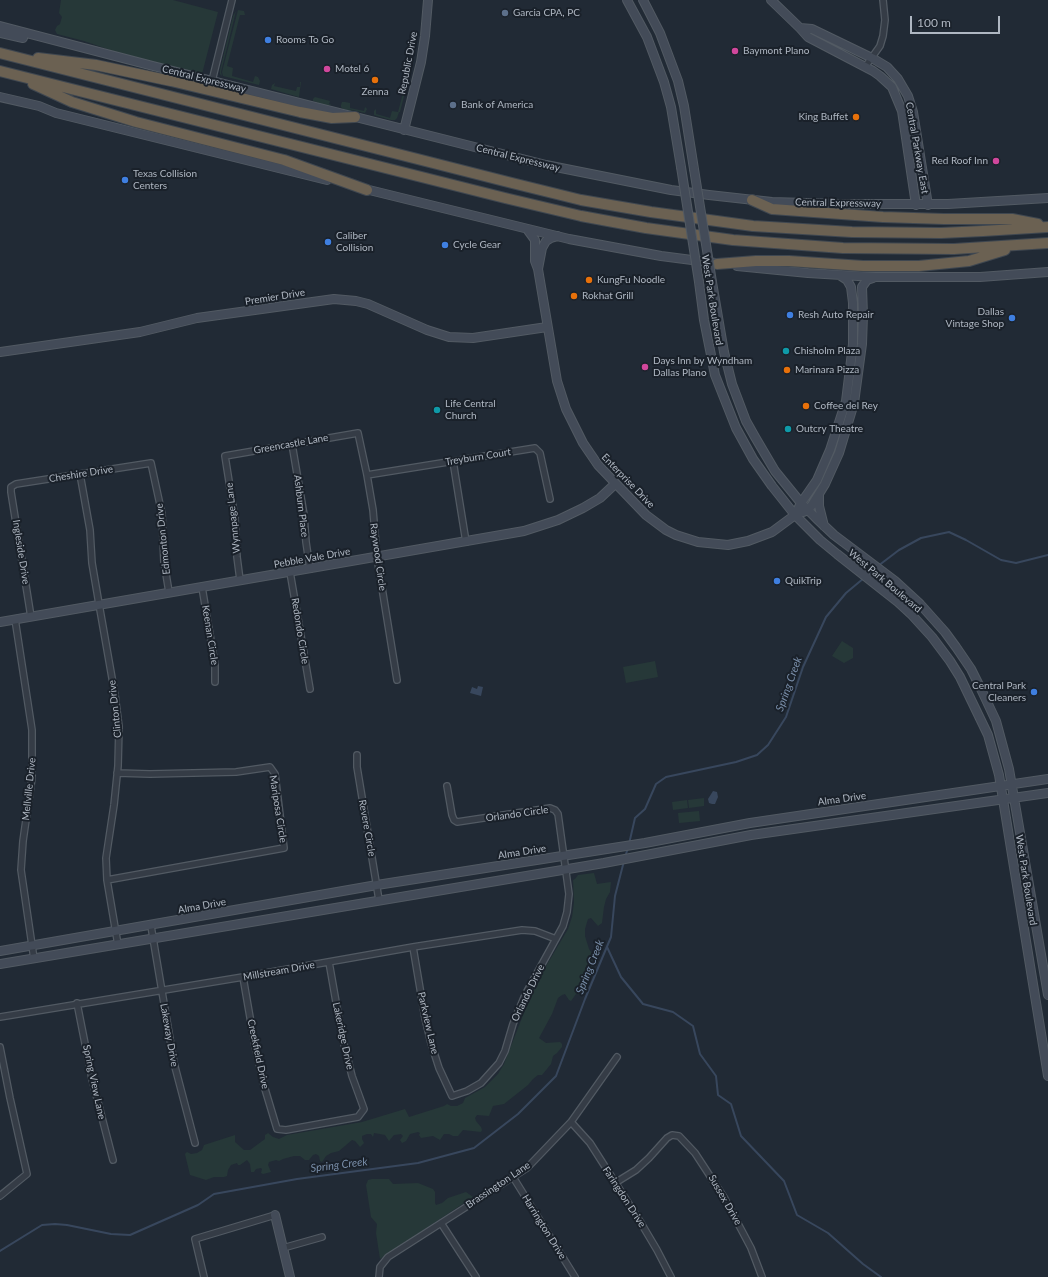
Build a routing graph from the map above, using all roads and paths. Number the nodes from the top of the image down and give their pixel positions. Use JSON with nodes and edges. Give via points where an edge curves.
{"nodes":[{"id":1,"x":232,"y":0,"type":"edge"},
{"id":2,"x":428,"y":0,"type":"edge"},
{"id":3,"x":627,"y":0,"type":"edge"},
{"id":4,"x":644,"y":0,"type":"edge"},
{"id":5,"x":771,"y":0,"type":"edge"},
{"id":6,"x":883,"y":0,"type":"edge"},
{"id":7,"x":632,"y":8,"type":"junction"},
{"id":8,"x":0,"y":26,"type":"edge"},
{"id":9,"x":800,"y":28,"type":"junction"},
{"id":10,"x":0,"y":33,"type":"edge"},
{"id":11,"x":57,"y":42,"type":"junction"},
{"id":12,"x":4,"y":54,"type":"edge"},
{"id":13,"x":872,"y":58,"type":"junction"},
{"id":14,"x":866,"y":67,"type":"junction"},
{"id":15,"x":5,"y":72,"type":"edge"},
{"id":16,"x":212,"y":81,"type":"junction"},
{"id":17,"x":0,"y":93,"type":"edge"},
{"id":18,"x":0,"y":97,"type":"edge"},
{"id":19,"x":910,"y":102,"type":"junction"},
{"id":20,"x":900,"y":105,"type":"junction"},
{"id":21,"x":39,"y":106,"type":"junction"},
{"id":22,"x":355,"y":117,"type":"junction"},
{"id":23,"x":915,"y":127,"type":"junction"},
{"id":24,"x":905,"y":129,"type":"junction"},
{"id":25,"x":404,"y":130,"type":"junction"},
{"id":26,"x":367,"y":190,"type":"junction"},
{"id":27,"x":1048,"y":198,"type":"edge"},
{"id":28,"x":752,"y":200,"type":"junction"},
{"id":29,"x":916,"y":205,"type":"junction"},
{"id":30,"x":928,"y":205,"type":"junction"},
{"id":31,"x":1048,"y":226,"type":"edge"},
{"id":32,"x":527,"y":229,"type":"junction"},
{"id":33,"x":558,"y":236,"type":"junction"},
{"id":34,"x":705,"y":237,"type":"junction"},
{"id":35,"x":1048,"y":243,"type":"edge"},
{"id":36,"x":1019,"y":245,"type":"junction"},
{"id":37,"x":718,"y":264,"type":"junction"},
{"id":38,"x":538,"y":269,"type":"junction"},
{"id":39,"x":1048,"y":272,"type":"edge"},
{"id":40,"x":841,"y":276,"type":"junction"},
{"id":41,"x":875,"y":277,"type":"junction"},
{"id":42,"x":548,"y":327,"type":"junction"},
{"id":43,"x":858,"y":344,"type":"junction"},
{"id":44,"x":0,"y":352,"type":"edge"},
{"id":45,"x":358,"y":433,"type":"joint"},
{"id":46,"x":840,"y":434,"type":"junction"},
{"id":47,"x":292,"y":444,"type":"junction"},
{"id":48,"x":225,"y":456,"type":"joint"},
{"id":49,"x":453,"y":461,"type":"junction"},
{"id":50,"x":151,"y":463,"type":"joint"},
{"id":51,"x":80,"y":474,"type":"junction"},
{"id":52,"x":367,"y":475,"type":"junction"},
{"id":53,"x":615,"y":484,"type":"junction"},
{"id":54,"x":12,"y":487,"type":"joint"},
{"id":55,"x":819,"y":494,"type":"junction"},
{"id":56,"x":550,"y":499,"type":"dead end"},
{"id":57,"x":801,"y":503,"type":"junction"},
{"id":58,"x":808,"y":510,"type":"junction"},
{"id":59,"x":795,"y":515,"type":"junction"},
{"id":60,"x":824,"y":526,"type":"junction"},
{"id":61,"x":466,"y":542,"type":"junction"},
{"id":62,"x":377,"y":557,"type":"junction"},
{"id":63,"x":310,"y":569,"type":"junction"},
{"id":64,"x":290,"y":572,"type":"junction"},
{"id":65,"x":240,"y":580,"type":"junction"},
{"id":66,"x":202,"y":587,"type":"junction"},
{"id":67,"x":170,"y":592,"type":"junction"},
{"id":68,"x":99,"y":604,"type":"junction"},
{"id":69,"x":31,"y":617,"type":"junction"},
{"id":70,"x":932,"y":618,"type":"junction"},
{"id":71,"x":15,"y":619,"type":"junction"},
{"id":72,"x":0,"y":622,"type":"edge"},
{"id":73,"x":922,"y":626,"type":"junction"},
{"id":74,"x":398,"y":680,"type":"dead end"},
{"id":75,"x":215,"y":682,"type":"dead end"},
{"id":76,"x":310,"y":689,"type":"dead end"},
{"id":77,"x":356,"y":755,"type":"dead end"},
{"id":78,"x":117,"y":773,"type":"junction"},
{"id":79,"x":1048,"y":779,"type":"edge"},
{"id":80,"x":1012,"y":784,"type":"junction"},
{"id":81,"x":447,"y":786,"type":"dead end"},
{"id":82,"x":1000,"y":786,"type":"junction"},
{"id":83,"x":1048,"y":793,"type":"edge"},
{"id":84,"x":1014,"y":798,"type":"junction"},
{"id":85,"x":1002,"y":799,"type":"junction"},
{"id":86,"x":864,"y":806,"type":"junction"},
{"id":87,"x":866,"y":819,"type":"junction"},
{"id":88,"x":710,"y":830,"type":"junction"},
{"id":89,"x":713,"y":843,"type":"junction"},
{"id":90,"x":564,"y":856,"type":"junction"},
{"id":91,"x":567,"y":869,"type":"junction"},
{"id":92,"x":107,"y":880,"type":"junction"},
{"id":93,"x":377,"y":885,"type":"junction"},
{"id":94,"x":379,"y":900,"type":"junction"},
{"id":95,"x":151,"y":926,"type":"junction"},
{"id":96,"x":115,"y":932,"type":"junction"},
{"id":97,"x":153,"y":939,"type":"junction"},
{"id":98,"x":556,"y":939,"type":"junction"},
{"id":99,"x":118,"y":945,"type":"junction"},
{"id":100,"x":32,"y":946,"type":"junction"},
{"id":101,"x":414,"y":947,"type":"junction"},
{"id":102,"x":0,"y":952,"type":"edge"},
{"id":103,"x":34,"y":959,"type":"junction"},
{"id":104,"x":329,"y":962,"type":"junction"},
{"id":105,"x":0,"y":964,"type":"edge"},
{"id":106,"x":244,"y":977,"type":"junction"},
{"id":107,"x":161,"y":990,"type":"junction"},
{"id":108,"x":1048,"y":995,"type":"edge"},
{"id":109,"x":77,"y":1003,"type":"junction"},
{"id":110,"x":0,"y":1017,"type":"edge"},
{"id":111,"x":0,"y":1047,"type":"edge"},
{"id":112,"x":617,"y":1057,"type":"dead end"},
{"id":113,"x":1048,"y":1076,"type":"edge"},
{"id":114,"x":452,"y":1096,"type":"joint"},
{"id":115,"x":571,"y":1122,"type":"junction"},
{"id":116,"x":277,"y":1129,"type":"joint"},
{"id":117,"x":195,"y":1143,"type":"dead end"},
{"id":118,"x":113,"y":1160,"type":"dead end"},
{"id":119,"x":514,"y":1178,"type":"junction"},
{"id":120,"x":615,"y":1183,"type":"junction"},
{"id":121,"x":0,"y":1196,"type":"edge"},
{"id":122,"x":275,"y":1216,"type":"joint"},
{"id":123,"x":441,"y":1223,"type":"junction"},
{"id":124,"x":322,"y":1237,"type":"dead end"},
{"id":125,"x":283,"y":1248,"type":"junction"},
{"id":126,"x":379,"y":1276,"type":"edge"},
{"id":127,"x":204,"y":1277,"type":"edge"},
{"id":128,"x":290,"y":1277,"type":"edge"},
{"id":129,"x":476,"y":1277,"type":"edge"},
{"id":130,"x":575,"y":1277,"type":"edge"},
{"id":131,"x":671,"y":1277,"type":"edge"},
{"id":132,"x":762,"y":1277,"type":"edge"}],
"edges":[{"from":1,"to":16,"type":"street"},
{"from":2,"to":25,"type":"main road","name":"Republic Drive","via":[[421,62]]},
{"from":3,"to":7,"type":"main road","name":"West Park Boulevard"},
{"from":4,"to":7,"type":"main road"},
{"from":4,"to":34,"type":"main road","name":"West Park Boulevard","bridge":true,"via":[[678,81]]},
{"from":5,"to":9,"type":"main road","name":"Central Parkway East"},
{"from":6,"to":13,"type":"street","via":[[883,36]]},
{"from":7,"to":59,"type":"main road","name":"West Park Boulevard","bridge":true,"via":[[647,37],[671,107],[715,375],[736,428],[753,460]]},
{"from":8,"to":11,"type":"main road","name":"Central Expressway"},
{"from":9,"to":13,"type":"main road","name":"Central Parkway East","via":[[812,29]]},
{"from":9,"to":14,"type":"main road","name":"Central Parkway East","via":[[819,44]]},
{"from":10,"to":11,"type":"main road","via":[[48,44]]},
{"from":11,"to":16,"type":"main road","name":"Central Expressway"},
{"from":12,"to":22,"type":"highway","via":[[96,65],[292,111],[332,118]]},
{"from":12,"to":31,"type":"highway","via":[[561,195],[666,215],[753,226],[852,232],[962,232]]},
{"from":13,"to":14,"type":"street"},
{"from":13,"to":19,"type":"main road","name":"Central Parkway East","via":[[887,67],[898,79]]},
{"from":14,"to":20,"type":"main road","name":"Central Parkway East","via":[[892,87]]},
{"from":15,"to":26,"type":"highway","via":[[72,102],[136,122],[284,160]]},
{"from":15,"to":34,"type":"highway","via":[[559,211]]},
{"from":16,"to":22,"type":"main road","name":"Central Expressway"},
{"from":17,"to":21,"type":"main road"},
{"from":18,"to":21,"type":"main road"},
{"from":19,"to":20,"type":"main road"},
{"from":19,"to":23,"type":"main road","name":"Central Parkway East"},
{"from":20,"to":24,"type":"main road","name":"Central Parkway East"},
{"from":21,"to":26,"type":"main road","via":[[56,113]]},
{"from":22,"to":25,"type":"main road","name":"Central Expressway"},
{"from":23,"to":24,"type":"main road"},
{"from":23,"to":30,"type":"main road","name":"Central Parkway East"},
{"from":24,"to":29,"type":"main road","name":"Central Parkway East"},
{"from":25,"to":28,"type":"main road","name":"Central Expressway","via":[[575,172],[670,190]]},
{"from":26,"to":32,"type":"main road"},
{"from":27,"to":30,"type":"main road","name":"Central Expressway"},
{"from":28,"to":29,"type":"main road","name":"Central Expressway"},
{"from":28,"to":31,"type":"highway","via":[[772,208],[883,217],[1012,219]]},
{"from":29,"to":30,"type":"main road","name":"Central Expressway"},
{"from":32,"to":33,"type":"main road"},
{"from":32,"to":38,"type":"main road","name":"Enterprise Drive","via":[[535,240],[534,256]]},
{"from":33,"to":37,"type":"main road","via":[[614,248]]},
{"from":33,"to":38,"type":"main road","name":"Enterprise Drive","via":[[546,240]]},
{"from":34,"to":36,"type":"highway","via":[[865,249]]},
{"from":34,"to":57,"type":"main road","name":"West Park Boulevard","bridge":true,"via":[[727,368],[738,401],[765,454]]},
{"from":35,"to":36,"type":"highway"},
{"from":36,"to":37,"type":"highway","via":[[968,261],[919,266],[863,266],[789,261]]},
{"from":37,"to":40,"type":"main road"},
{"from":38,"to":42,"type":"main road","name":"Enterprise Drive"},
{"from":39,"to":41,"type":"main road","via":[[980,276]]},
{"from":40,"to":41,"type":"main road"},
{"from":40,"to":43,"type":"main road","via":[[851,287]]},
{"from":41,"to":43,"type":"main road","via":[[867,280],[862,287],[863,315]]},
{"from":42,"to":44,"type":"main road","name":"Premier Drive","via":[[473,338],[449,337],[368,304],[334,298],[196,318],[140,332]]},
{"from":42,"to":53,"type":"main road","name":"Enterprise Drive","via":[[557,381],[566,409],[590,455]]},
{"from":43,"to":46,"type":"main road"},
{"from":45,"to":47,"type":"street","name":"Greencastle Lane"},
{"from":45,"to":52,"type":"street","name":"Raywood Circle"},
{"from":46,"to":55,"type":"main road","via":[[834,463]]},
{"from":46,"to":57,"type":"main road","name":"Enterprise Drive","via":[[813,488]]},
{"from":47,"to":48,"type":"street","name":"Greencastle Lane"},
{"from":47,"to":63,"type":"street","name":"Ashburn Place"},
{"from":48,"to":65,"type":"street","name":"Wynnpage Lane","via":[[235,519]]},
{"from":49,"to":52,"type":"street","name":"Treyburn Court"},
{"from":49,"to":56,"type":"street","name":"Treyburn Court","via":[[535,448],[540,454]]},
{"from":49,"to":61,"type":"street"},
{"from":50,"to":51,"type":"street","name":"Cheshire Drive"},
{"from":50,"to":67,"type":"street","name":"Edmonton Drive","via":[[162,514],[164,562]]},
{"from":51,"to":54,"type":"street","name":"Cheshire Drive","via":[[16,484]]},
{"from":51,"to":68,"type":"street","name":"Clinton Drive"},
{"from":52,"to":62,"type":"street","name":"Raywood Circle"},
{"from":53,"to":59,"type":"main road","name":"Enterprise Drive","via":[[654,522],[676,535],[698,542],[728,545],[748,541],[772,532]]},
{"from":53,"to":61,"type":"main road","name":"Pebble Vale Drive","via":[[591,504],[558,520],[524,532]]},
{"from":54,"to":69,"type":"street","name":"Ingleside Drive"},
{"from":55,"to":58,"type":"main road"},
{"from":55,"to":60,"type":"main road","via":[[818,506]]},
{"from":57,"to":58,"type":"main road","name":"West Park Boulevard"},
{"from":57,"to":59,"type":"main road","name":"Enterprise Drive"},
{"from":58,"to":59,"type":"main road"},
{"from":58,"to":60,"type":"main road","name":"West Park Boulevard"},
{"from":59,"to":73,"type":"main road","name":"West Park Boulevard","via":[[820,540],[883,590]]},
{"from":60,"to":70,"type":"main road","name":"West Park Boulevard","via":[[895,581]]},
{"from":61,"to":62,"type":"main road","name":"Pebble Vale Drive"},
{"from":62,"to":63,"type":"main road","name":"Pebble Vale Drive"},
{"from":62,"to":74,"type":"street","name":"Raywood Circle"},
{"from":63,"to":64,"type":"main road","name":"Pebble Vale Drive"},
{"from":64,"to":65,"type":"main road","name":"Pebble Vale Drive"},
{"from":64,"to":76,"type":"street","name":"Redondo Circle"},
{"from":65,"to":66,"type":"main road","name":"Pebble Vale Drive"},
{"from":66,"to":67,"type":"main road","name":"Pebble Vale Drive"},
{"from":66,"to":75,"type":"street","name":"Keenan Circle","via":[[215,665]]},
{"from":67,"to":68,"type":"main road","name":"Pebble Vale Drive"},
{"from":68,"to":69,"type":"main road","name":"Pebble Vale Drive"},
{"from":68,"to":78,"type":"street","name":"Clinton Drive","via":[[119,727]]},
{"from":69,"to":71,"type":"main road","name":"Pebble Vale Drive"},
{"from":70,"to":73,"type":"main road"},
{"from":70,"to":80,"type":"main road","name":"West Park Boulevard","via":[[956,647],[981,689],[1002,739]]},
{"from":71,"to":72,"type":"main road","name":"Pebble Vale Drive"},
{"from":71,"to":100,"type":"street","name":"Mellville Drive","via":[[32,730],[32,778],[21,870]]},
{"from":73,"to":82,"type":"main road","name":"West Park Boulevard","via":[[950,662],[974,704],[988,734]]},
{"from":77,"to":93,"type":"street","name":"Revere Circle"},
{"from":78,"to":92,"type":"street","name":"Clinton Drive","via":[[106,858]]},
{"from":78,"to":92,"type":"street","name":"Mariposa Circle","via":[[236,772],[270,767],[275,774],[284,848]]},
{"from":79,"to":80,"type":"main road","name":"Alma Drive"},
{"from":80,"to":82,"type":"main road","name":"Alma Drive"},
{"from":80,"to":84,"type":"main road","name":"West Park Boulevard"},
{"from":81,"to":90,"type":"street","name":"Orlando Circle","via":[[452,815],[458,822],[550,808],[555,810],[560,820]]},
{"from":82,"to":85,"type":"main road","name":"West Park Boulevard"},
{"from":82,"to":86,"type":"main road","name":"Alma Drive"},
{"from":83,"to":84,"type":"main road"},
{"from":84,"to":85,"type":"main road"},
{"from":84,"to":108,"type":"main road","name":"West Park Boulevard"},
{"from":85,"to":87,"type":"main road"},
{"from":85,"to":113,"type":"main road","name":"West Park Boulevard"},
{"from":86,"to":87,"type":"main road"},
{"from":86,"to":88,"type":"main road","name":"Alma Drive"},
{"from":87,"to":89,"type":"main road","via":[[751,835]]},
{"from":88,"to":89,"type":"main road"},
{"from":88,"to":90,"type":"main road","name":"Alma Drive"},
{"from":89,"to":91,"type":"main road"},
{"from":90,"to":91,"type":"street","name":"Orlando Circle"},
{"from":90,"to":93,"type":"main road","name":"Alma Drive"},
{"from":91,"to":94,"type":"main road"},
{"from":91,"to":98,"type":"street","name":"Orlando Drive","via":[[568,912],[564,926]]},
{"from":92,"to":96,"type":"street","name":"Clinton Drive"},
{"from":93,"to":94,"type":"street","name":"Revere Circle"},
{"from":93,"to":95,"type":"main road","name":"Alma Drive"},
{"from":94,"to":97,"type":"main road"},
{"from":95,"to":96,"type":"main road","name":"Alma Drive"},
{"from":95,"to":97,"type":"street","name":"Lakeway Drive"},
{"from":96,"to":99,"type":"street","name":"Clinton Drive"},
{"from":96,"to":100,"type":"main road","name":"Alma Drive"},
{"from":97,"to":99,"type":"main road"},
{"from":97,"to":107,"type":"street","name":"Lakeway Drive"},
{"from":98,"to":101,"type":"street","name":"Millstream Drive","via":[[535,931],[522,930]]},
{"from":98,"to":114,"type":"street","name":"Orlando Drive","via":[[525,995],[499,1063],[481,1084]]},
{"from":99,"to":103,"type":"main road"},
{"from":100,"to":102,"type":"main road","name":"Alma Drive"},
{"from":100,"to":103,"type":"street","name":"Mellville Drive"},
{"from":101,"to":104,"type":"street","name":"Millstream Drive"},
{"from":101,"to":114,"type":"street","name":"Parkview Lane","via":[[431,1043]]},
{"from":103,"to":105,"type":"main road"},
{"from":104,"to":106,"type":"street","name":"Millstream Drive"},
{"from":104,"to":116,"type":"street","name":"Lakeridge Drive","via":[[342,1036],[364,1109],[358,1117],[286,1130]]},
{"from":106,"to":107,"type":"street","name":"Millstream Drive"},
{"from":106,"to":116,"type":"street","name":"Creekfield Drive","via":[[255,1046]]},
{"from":107,"to":109,"type":"street","name":"Millstream Drive"},
{"from":107,"to":117,"type":"street","name":"Lakeway Drive","via":[[174,1062]]},
{"from":109,"to":110,"type":"street","name":"Millstream Drive"},
{"from":109,"to":118,"type":"street","name":"Spring View Lane","via":[[92,1079]]},
{"from":111,"to":121,"type":"street","via":[[28,1174]]},
{"from":112,"to":115,"type":"street","name":"Brassington Lane"},
{"from":115,"to":119,"type":"street","name":"Brassington Lane"},
{"from":115,"to":120,"type":"street","name":"Faringdon Drive","via":[[590,1143]]},
{"from":119,"to":123,"type":"street","name":"Brassington Lane"},
{"from":119,"to":130,"type":"street","name":"Harrington Drive"},
{"from":120,"to":131,"type":"street","name":"Faringdon Drive"},
{"from":120,"to":132,"type":"street","name":"Sussex Drive","via":[[636,1170],[667,1138],[672,1135],[678,1136],[710,1175],[740,1226]]},
{"from":122,"to":125,"type":"main road"},
{"from":122,"to":127,"type":"street","via":[[195,1239]]},
{"from":123,"to":126,"type":"street","name":"Brassington Lane","via":[[388,1257],[380,1267]]},
{"from":123,"to":129,"type":"street"},
{"from":124,"to":125,"type":"street"},
{"from":125,"to":128,"type":"main road"}]}
